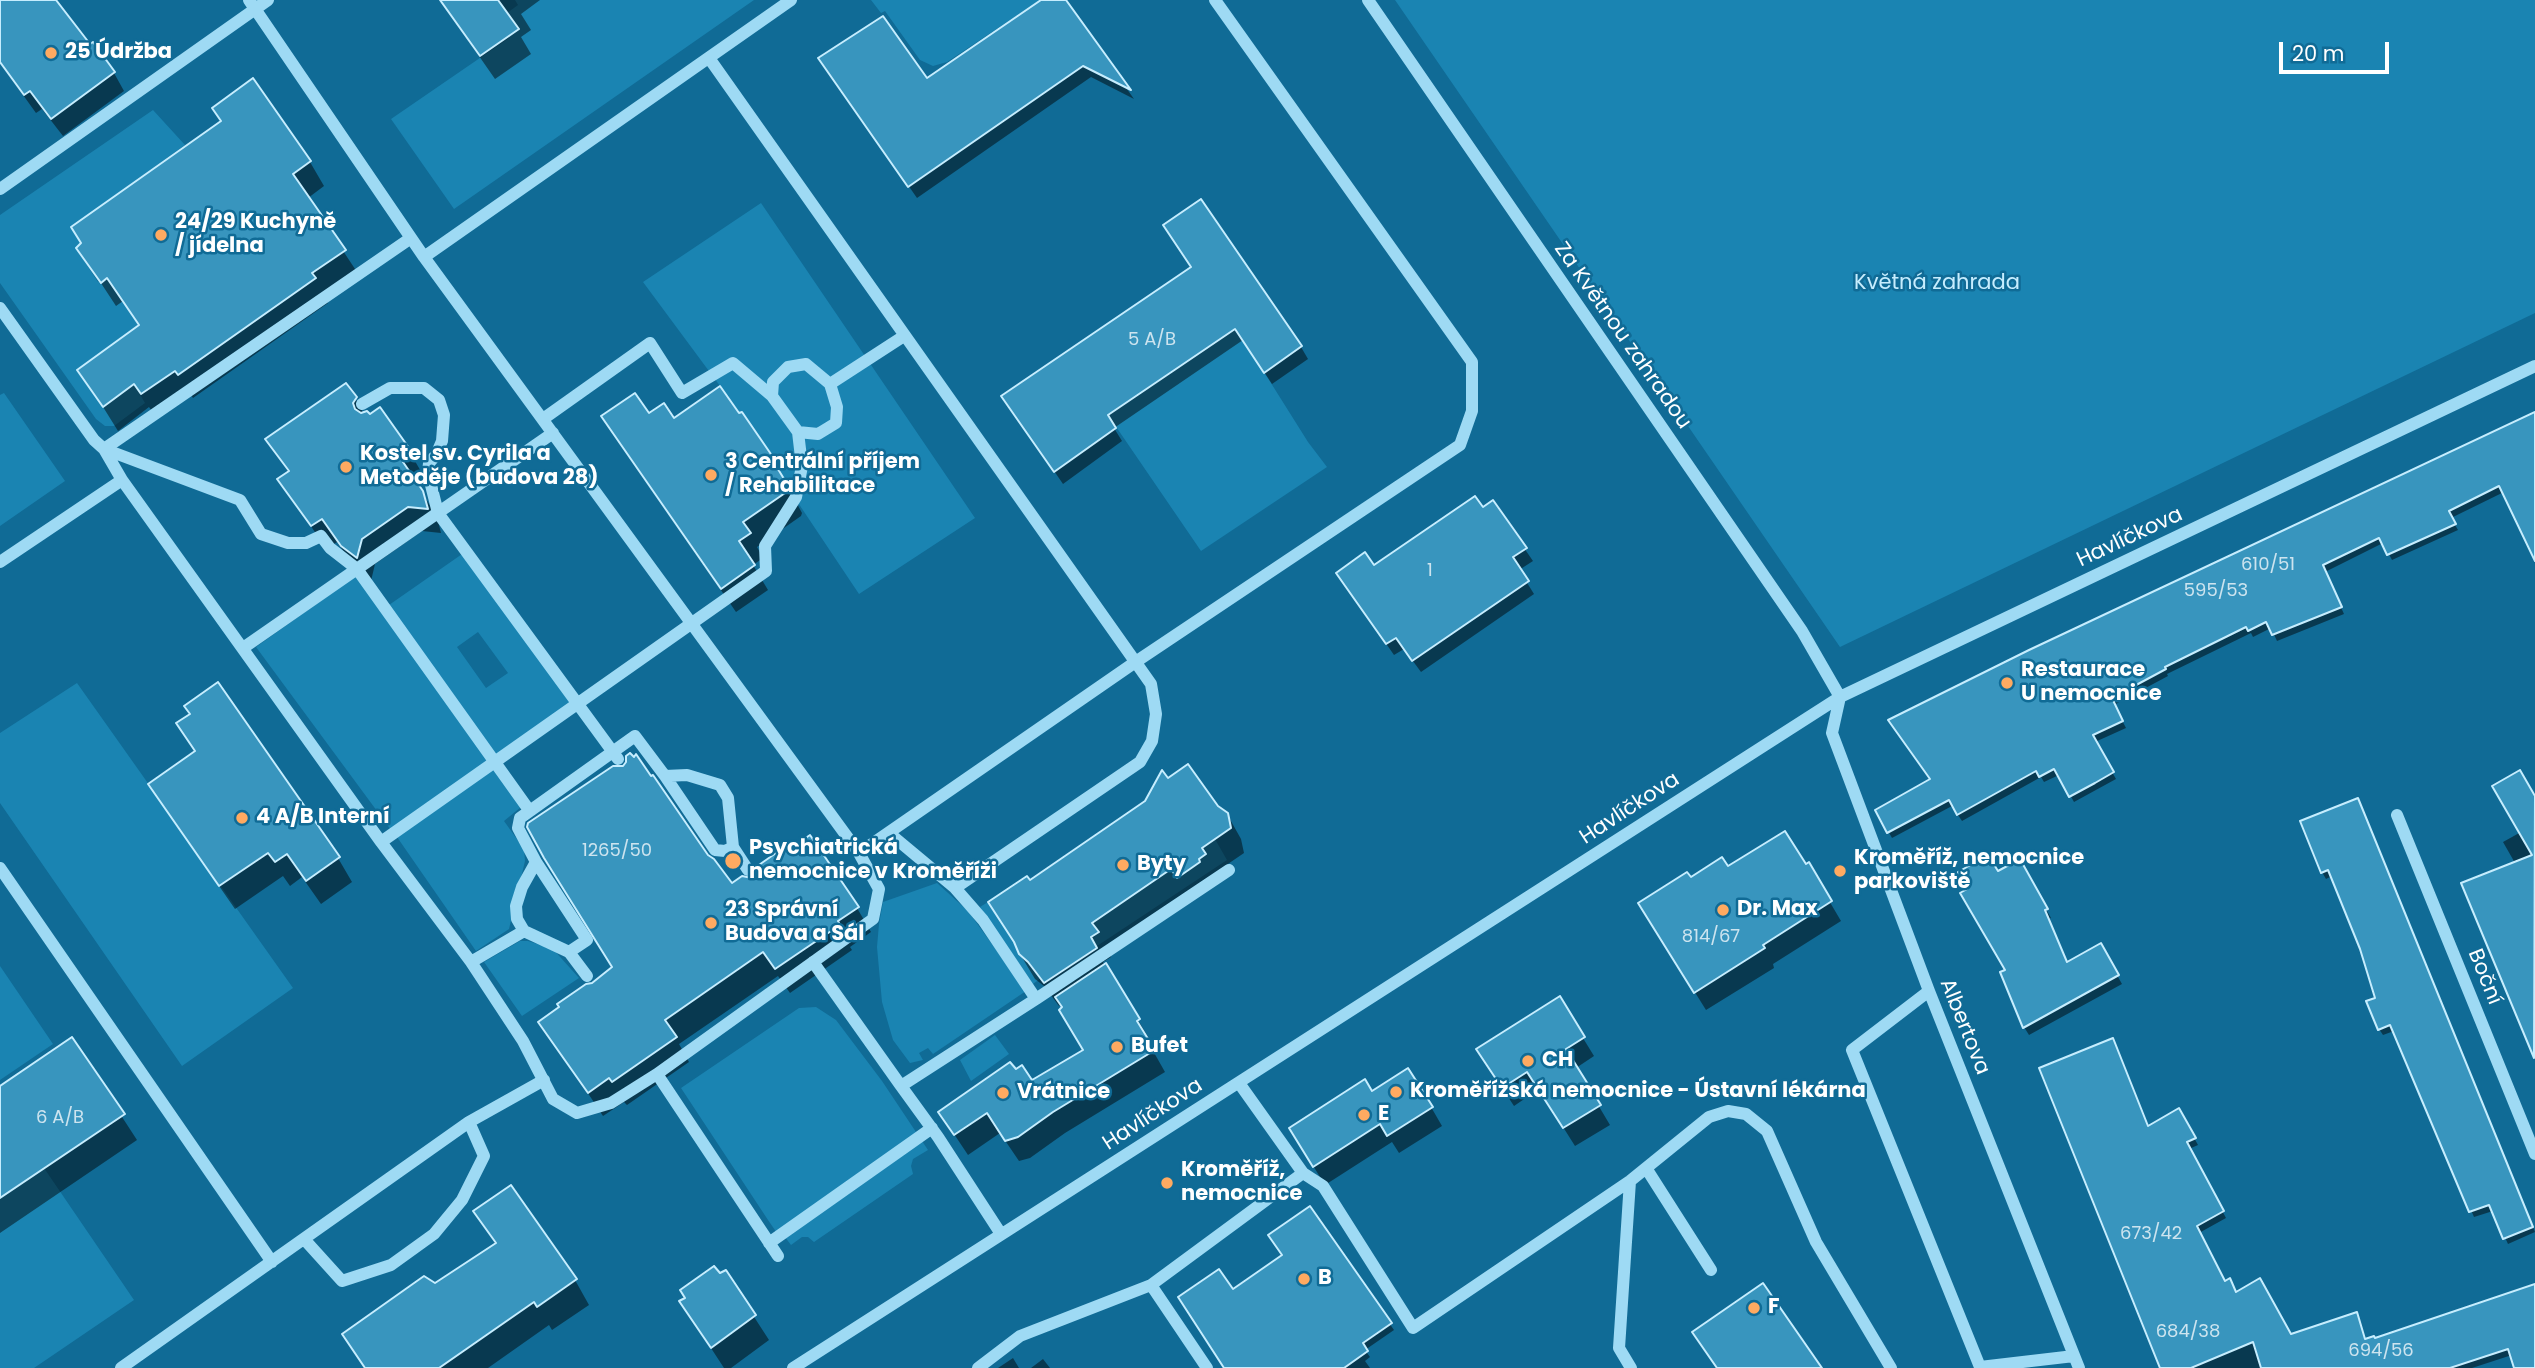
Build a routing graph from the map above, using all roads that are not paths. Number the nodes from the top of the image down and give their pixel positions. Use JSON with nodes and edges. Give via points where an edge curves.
{"nodes":[{"id":1,"x":268,"y":0,"type":"edge"},
{"id":2,"x":791,"y":0,"type":"edge"},
{"id":3,"x":1215,"y":0,"type":"edge"},
{"id":4,"x":1367,"y":0,"type":"edge"},
{"id":5,"x":252,"y":4,"type":"edge"},
{"id":6,"x":709,"y":58,"type":"junction"},
{"id":7,"x":0,"y":189,"type":"edge"},
{"id":8,"x":411,"y":238,"type":"junction"},
{"id":9,"x":424,"y":257,"type":"junction"},
{"id":10,"x":0,"y":308,"type":"edge"},
{"id":11,"x":904,"y":336,"type":"junction"},
{"id":12,"x":2535,"y":366,"type":"edge"},
{"id":13,"x":830,"y":384,"type":"junction"},
{"id":14,"x":772,"y":396,"type":"junction"},
{"id":15,"x":362,"y":404,"type":"dead end"},
{"id":16,"x":543,"y":419,"type":"junction"},
{"id":17,"x":799,"y":432,"type":"junction"},
{"id":18,"x":553,"y":433,"type":"junction"},
{"id":19,"x":104,"y":449,"type":"junction"},
{"id":20,"x":122,"y":480,"type":"junction"},
{"id":21,"x":438,"y":513,"type":"junction"},
{"id":22,"x":0,"y":562,"type":"edge"},
{"id":23,"x":358,"y":569,"type":"junction"},
{"id":24,"x":692,"y":624,"type":"junction"},
{"id":25,"x":243,"y":649,"type":"junction"},
{"id":26,"x":1134,"y":663,"type":"junction"},
{"id":27,"x":1840,"y":697,"type":"junction"},
{"id":28,"x":577,"y":705,"type":"junction"},
{"id":29,"x":615,"y":756,"type":"junction"},
{"id":30,"x":494,"y":763,"type":"junction"},
{"id":31,"x":665,"y":776,"type":"junction"},
{"id":32,"x":529,"y":810,"type":"junction"},
{"id":33,"x":2397,"y":815,"type":"dead end"},
{"id":34,"x":889,"y":833,"type":"junction"},
{"id":35,"x":381,"y":842,"type":"junction"},
{"id":36,"x":733,"y":847,"type":"junction"},
{"id":37,"x":859,"y":853,"type":"junction"},
{"id":38,"x":536,"y":862,"type":"junction"},
{"id":39,"x":0,"y":867,"type":"edge"},
{"id":40,"x":748,"y":870,"type":"dead end"},
{"id":41,"x":1229,"y":870,"type":"dead end"},
{"id":42,"x":955,"y":888,"type":"junction"},
{"id":43,"x":524,"y":931,"type":"junction"},
{"id":44,"x":569,"y":952,"type":"junction"},
{"id":45,"x":471,"y":962,"type":"junction"},
{"id":46,"x":813,"y":962,"type":"junction"},
{"id":47,"x":587,"y":976,"type":"dead end"},
{"id":48,"x":1929,"y":991,"type":"junction"},
{"id":49,"x":1036,"y":999,"type":"junction"},
{"id":50,"x":657,"y":1074,"type":"junction"},
{"id":51,"x":544,"y":1080,"type":"junction"},
{"id":52,"x":1239,"y":1083,"type":"junction"},
{"id":53,"x":901,"y":1086,"type":"junction"},
{"id":54,"x":469,"y":1122,"type":"junction"},
{"id":55,"x":932,"y":1128,"type":"junction"},
{"id":56,"x":2535,"y":1154,"type":"edge"},
{"id":57,"x":1646,"y":1168,"type":"junction"},
{"id":58,"x":1303,"y":1173,"type":"junction"},
{"id":59,"x":1630,"y":1181,"type":"junction"},
{"id":60,"x":1001,"y":1234,"type":"junction"},
{"id":61,"x":304,"y":1239,"type":"junction"},
{"id":62,"x":769,"y":1243,"type":"junction"},
{"id":63,"x":778,"y":1256,"type":"dead end"},
{"id":64,"x":272,"y":1262,"type":"junction"},
{"id":65,"x":1712,"y":1270,"type":"dead end"},
{"id":66,"x":1151,"y":1285,"type":"junction"},
{"id":67,"x":2076,"y":1362,"type":"edge"},
{"id":68,"x":121,"y":1368,"type":"edge"},
{"id":69,"x":793,"y":1368,"type":"edge"},
{"id":70,"x":978,"y":1368,"type":"edge"},
{"id":71,"x":1207,"y":1368,"type":"edge"},
{"id":72,"x":1631,"y":1368,"type":"edge"},
{"id":73,"x":1891,"y":1368,"type":"edge"}],
"edges":[{"from":1,"to":5,"type":"street"},
{"from":2,"to":6,"type":"street"},
{"from":3,"to":26,"type":"street","via":[[1472,362],[1472,411],[1460,445]]},
{"from":4,"to":27,"type":"street","name":"Za Květnou zahradou","via":[[1802,631]]},
{"from":5,"to":7,"type":"street"},
{"from":5,"to":8,"type":"street"},
{"from":6,"to":9,"type":"street"},
{"from":6,"to":11,"type":"street"},
{"from":8,"to":9,"type":"street"},
{"from":8,"to":19,"type":"street"},
{"from":9,"to":16,"type":"street"},
{"from":10,"to":19,"type":"street"},
{"from":11,"to":13,"type":"street"},
{"from":11,"to":26,"type":"street"},
{"from":12,"to":27,"type":"street","name":"Havlíčkova"},
{"from":13,"to":14,"type":"street","via":[[806,364],[789,367],[773,382]]},
{"from":13,"to":17,"type":"street","via":[[838,407],[836,422],[818,434]]},
{"from":14,"to":16,"type":"street","via":[[733,363],[682,393],[650,343]]},
{"from":14,"to":17,"type":"street"},
{"from":15,"to":21,"type":"street","via":[[390,388],[424,388],[439,400],[442,441],[428,473]]},
{"from":16,"to":18,"type":"street"},
{"from":17,"to":24,"type":"street","via":[[802,466],[796,497],[765,546],[766,570]]},
{"from":18,"to":21,"type":"street"},
{"from":18,"to":24,"type":"street"},
{"from":19,"to":20,"type":"street"},
{"from":19,"to":23,"type":"street","via":[[240,500],[261,534],[288,543],[321,536]]},
{"from":20,"to":22,"type":"street"},
{"from":20,"to":25,"type":"street"},
{"from":21,"to":23,"type":"street"},
{"from":21,"to":28,"type":"street"},
{"from":23,"to":25,"type":"street"},
{"from":23,"to":30,"type":"street"},
{"from":24,"to":28,"type":"street"},
{"from":24,"to":37,"type":"street"},
{"from":25,"to":35,"type":"street"},
{"from":26,"to":34,"type":"street"},
{"from":26,"to":42,"type":"street","via":[[1151,684],[1156,714],[1152,741],[1140,762]]},
{"from":27,"to":48,"type":"street","name":"Albertova","via":[[1832,733]]},
{"from":27,"to":52,"type":"street","name":"Havlíčkova"},
{"from":28,"to":29,"type":"street"},
{"from":28,"to":30,"type":"street"},
{"from":29,"to":31,"type":"street","via":[[635,736]]},
{"from":29,"to":32,"type":"street"},
{"from":30,"to":32,"type":"street"},
{"from":30,"to":35,"type":"street"},
{"from":31,"to":36,"type":"street","via":[[715,850]]},
{"from":31,"to":36,"type":"street","via":[[687,775],[720,785],[728,798]]},
{"from":32,"to":38,"type":"street","via":[[520,818],[518,828]]},
{"from":33,"to":56,"type":"street","name":"Boční"},
{"from":34,"to":37,"type":"street"},
{"from":34,"to":42,"type":"street"},
{"from":35,"to":45,"type":"street"},
{"from":36,"to":40,"type":"street"},
{"from":37,"to":46,"type":"street","via":[[879,889],[873,919]]},
{"from":38,"to":43,"type":"street","via":[[516,905]]},
{"from":38,"to":44,"type":"street","via":[[587,940]]},
{"from":39,"to":64,"type":"street"},
{"from":41,"to":49,"type":"street"},
{"from":42,"to":49,"type":"street","via":[[983,920]]},
{"from":43,"to":44,"type":"street"},
{"from":43,"to":45,"type":"street"},
{"from":44,"to":47,"type":"street"},
{"from":45,"to":51,"type":"street"},
{"from":46,"to":50,"type":"street"},
{"from":46,"to":53,"type":"street"},
{"from":48,"to":67,"type":"street","name":"Albertova"},
{"from":48,"to":67,"type":"street","via":[[1852,1050],[1857,1063],[1980,1367]]},
{"from":49,"to":53,"type":"street"},
{"from":50,"to":51,"type":"street","via":[[611,1103],[577,1113],[554,1099]]},
{"from":50,"to":62,"type":"street"},
{"from":51,"to":54,"type":"street"},
{"from":52,"to":58,"type":"street"},
{"from":52,"to":60,"type":"street","name":"Havlíčkova"},
{"from":53,"to":55,"type":"street"},
{"from":54,"to":61,"type":"street"},
{"from":54,"to":61,"type":"street","via":[[484,1156],[462,1200],[434,1234],[391,1265],[342,1281]]},
{"from":55,"to":60,"type":"street"},
{"from":55,"to":62,"type":"street"},
{"from":57,"to":59,"type":"street"},
{"from":57,"to":65,"type":"street"},
{"from":57,"to":73,"type":"street","via":[[1709,1118],[1728,1111],[1746,1114],[1767,1132],[1816,1242]]},
{"from":58,"to":59,"type":"street","via":[[1323,1186],[1413,1328]]},
{"from":58,"to":66,"type":"street"},
{"from":59,"to":72,"type":"street","via":[[1619,1348]]},
{"from":60,"to":69,"type":"street","name":"Havlíčkova"},
{"from":61,"to":64,"type":"street"},
{"from":62,"to":63,"type":"street"},
{"from":64,"to":68,"type":"street"},
{"from":66,"to":70,"type":"street","via":[[1020,1336]]},
{"from":66,"to":71,"type":"street"}]}
